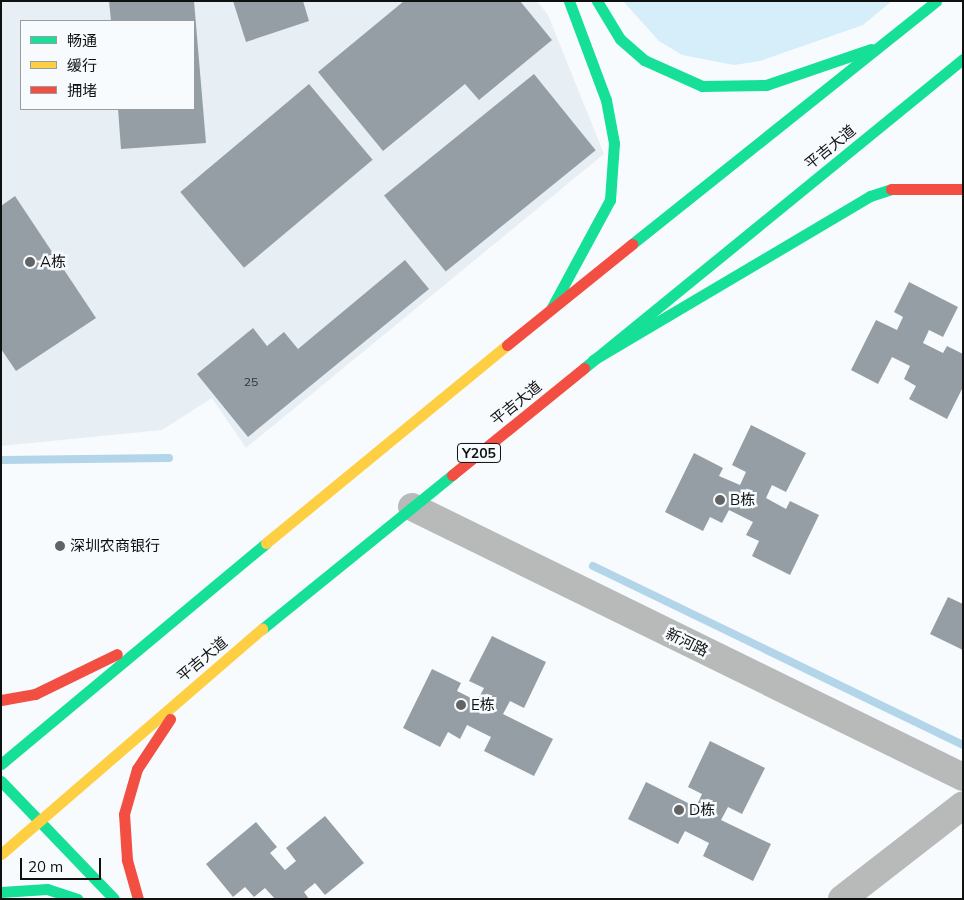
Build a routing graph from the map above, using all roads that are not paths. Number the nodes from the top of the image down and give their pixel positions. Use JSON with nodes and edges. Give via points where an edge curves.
{"nodes":[{"id":1,"x":568,"y":1,"type":"edge"},
{"id":2,"x":596,"y":1,"type":"edge"},
{"id":3,"x":936,"y":1,"type":"edge"},
{"id":4,"x":871,"y":49,"type":"junction"},
{"id":5,"x":963,"y":59,"type":"edge"},
{"id":6,"x":963,"y":189,"type":"edge"},
{"id":7,"x":551,"y":309,"type":"junction"},
{"id":8,"x":593,"y":360,"type":"junction"},
{"id":9,"x":412,"y":507,"type":"junction"},
{"id":10,"x":154,"y":636,"type":"junction"},
{"id":11,"x":195,"y":684,"type":"junction"},
{"id":12,"x":1,"y":700,"type":"edge"},
{"id":13,"x":1,"y":764,"type":"edge"},
{"id":14,"x":963,"y":777,"type":"edge"},
{"id":15,"x":1,"y":781,"type":"edge"},
{"id":16,"x":963,"y":805,"type":"edge"},
{"id":17,"x":38,"y":821,"type":"junction"},
{"id":18,"x":1,"y":854,"type":"edge"},
{"id":19,"x":1,"y":892,"type":"edge"},
{"id":20,"x":76,"y":899,"type":"edge"},
{"id":21,"x":114,"y":899,"type":"edge"},
{"id":22,"x":138,"y":899,"type":"edge"},
{"id":23,"x":842,"y":899,"type":"edge"}],
"edges":[{"from":1,"to":7,"type":"main road","via":[[606,100],[614,143],[610,200]]},
{"from":2,"to":4,"type":"main road","via":[[620,39],[644,60],[672,77],[702,86],[734,89],[766,85]]},
{"from":3,"to":4,"type":"main road"},
{"from":4,"to":7,"type":"main road"},
{"from":5,"to":8,"type":"main road","name":"平吉大道","number":"Y205"},
{"from":6,"to":8,"type":"main road","via":[[902,186],[870,196]]},
{"from":7,"to":10,"type":"main road"},
{"from":8,"to":9,"type":"main road","name":"平吉大道","number":"Y205"},
{"from":9,"to":11,"type":"main road","name":"平吉大道","number":"Y205"},
{"from":9,"to":14,"type":"street","name":"新河路"},
{"from":10,"to":12,"type":"main road","via":[[35,694]]},
{"from":10,"to":13,"type":"main road"},
{"from":11,"to":17,"type":"main road","name":"平吉大道","number":"Y205"},
{"from":11,"to":22,"type":"main road","via":[[149,749],[129,791],[124,837]]},
{"from":15,"to":17,"type":"main road"},
{"from":16,"to":23,"type":"street"},
{"from":17,"to":18,"type":"main road","name":"平吉大道","number":"Y205"},
{"from":17,"to":21,"type":"main road"},
{"from":19,"to":20,"type":"main road","via":[[47,889]]}]}
